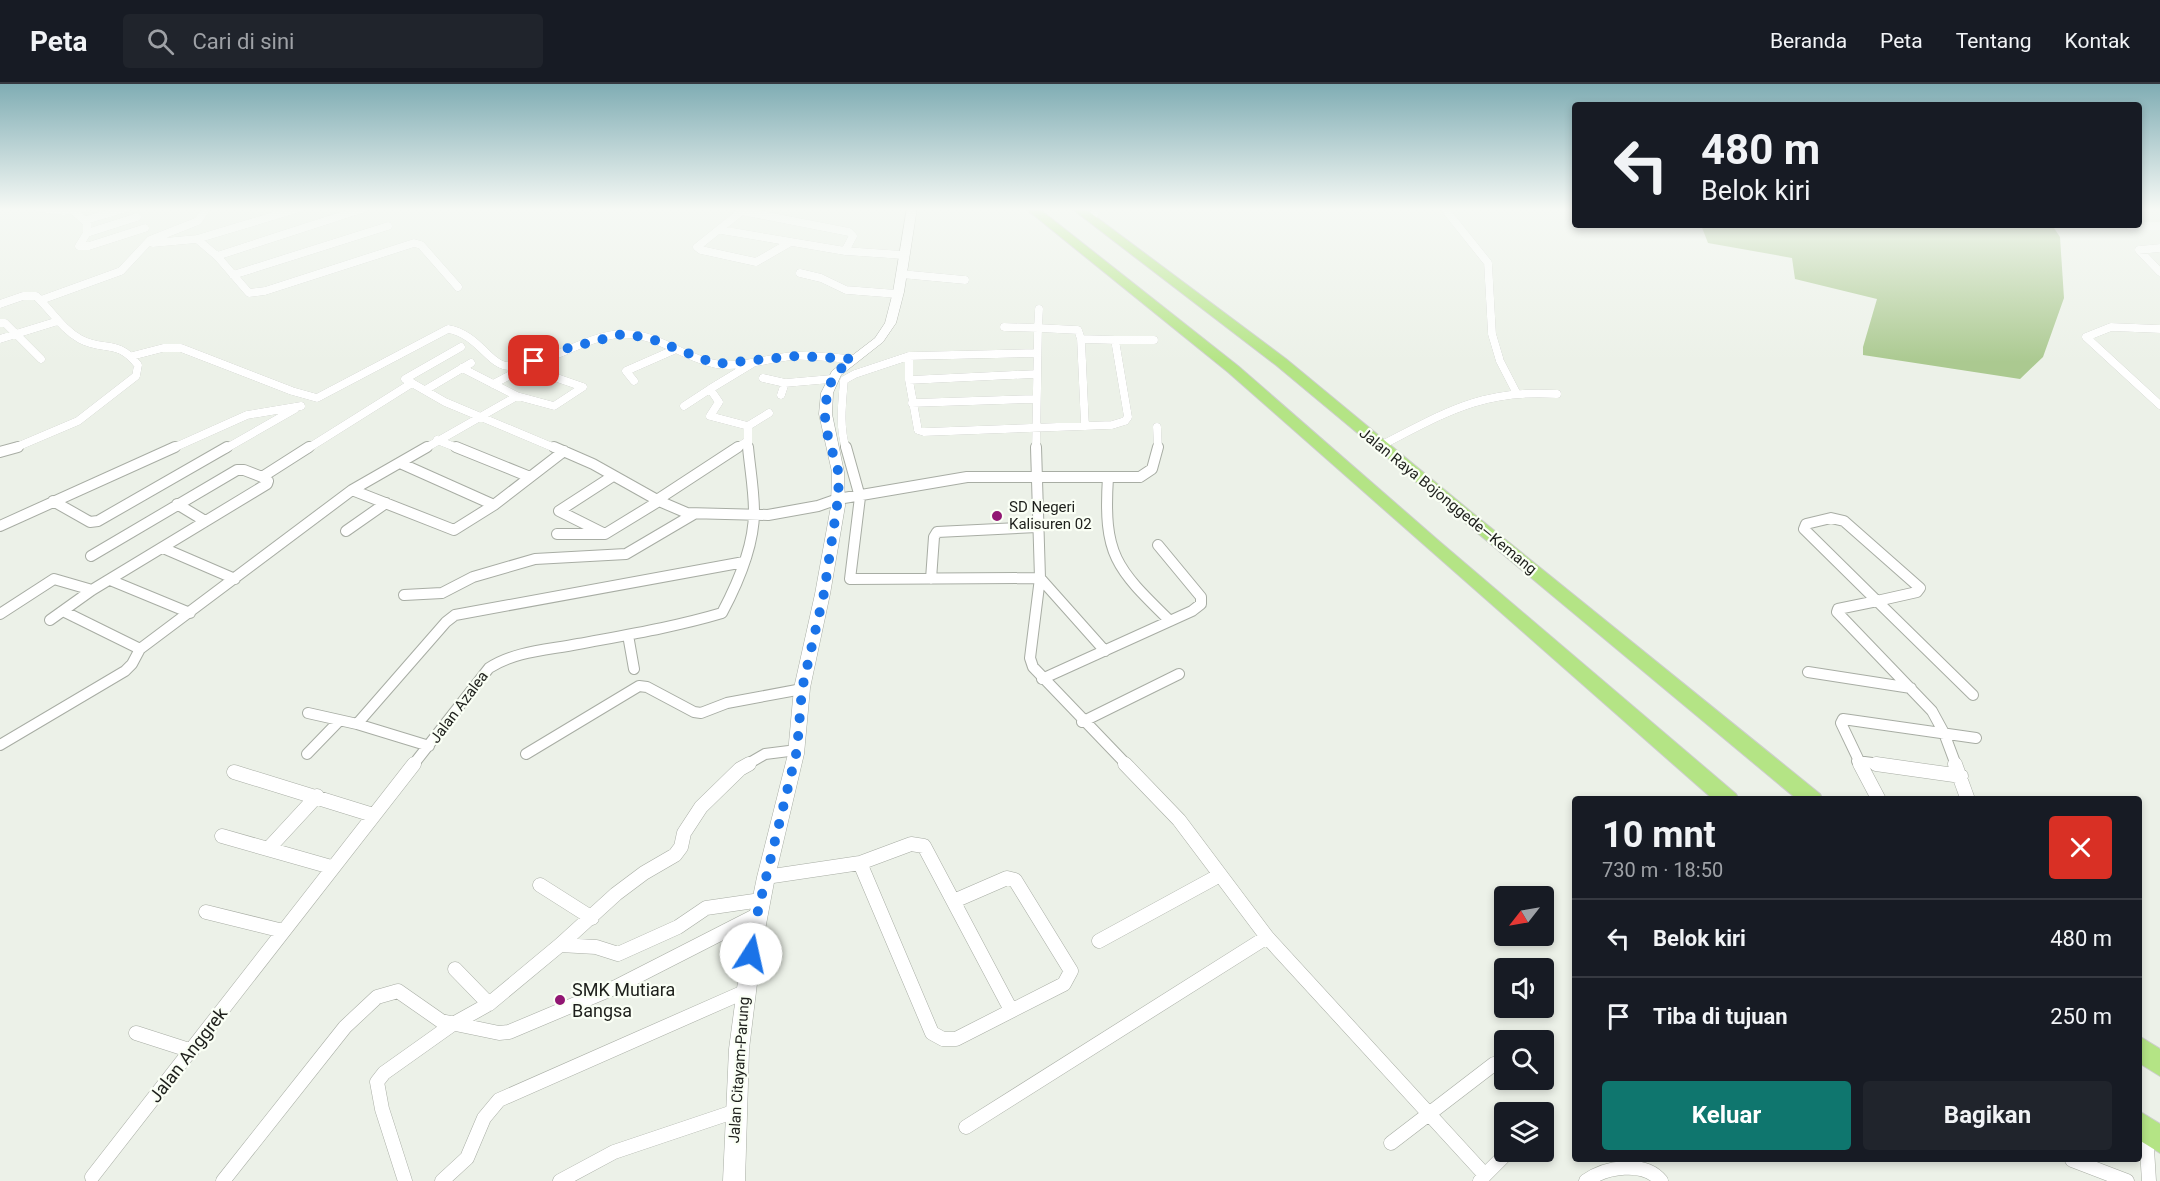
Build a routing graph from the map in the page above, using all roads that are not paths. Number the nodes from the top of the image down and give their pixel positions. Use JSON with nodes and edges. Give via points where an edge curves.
{"nodes":[{"id":1,"x":132,"y":259,"type":"edge"},
{"id":2,"x":220,"y":259,"type":"edge"},
{"id":3,"x":283,"y":259,"type":"edge"},
{"id":4,"x":362,"y":259,"type":"edge"},
{"id":5,"x":434,"y":259,"type":"edge"},
{"id":6,"x":743,"y":259,"type":"edge"},
{"id":7,"x":764,"y":259,"type":"edge"},
{"id":8,"x":903,"y":259,"type":"edge"},
{"id":9,"x":1095,"y":259,"type":"edge"},
{"id":10,"x":1152,"y":259,"type":"edge"},
{"id":11,"x":1485,"y":259,"type":"edge"},
{"id":12,"x":2147,"y":259,"type":"edge"},
{"id":13,"x":801,"y":273,"type":"dead end"},
{"id":14,"x":2160,"y":273,"type":"edge"},
{"id":15,"x":901,"y":274,"type":"junction"},
{"id":16,"x":233,"y":275,"type":"junction"},
{"id":17,"x":965,"y":280,"type":"dead end"},
{"id":18,"x":458,"y":287,"type":"dead end"},
{"id":19,"x":897,"y":294,"type":"junction"},
{"id":20,"x":41,"y":300,"type":"junction"},
{"id":21,"x":0,"y":304,"type":"edge"},
{"id":22,"x":1039,"y":309,"type":"dead end"},
{"id":23,"x":57,"y":321,"type":"junction"},
{"id":24,"x":0,"y":323,"type":"edge"},
{"id":25,"x":1004,"y":327,"type":"dead end"},
{"id":26,"x":1038,"y":328,"type":"junction"},
{"id":27,"x":2160,"y":329,"type":"edge"},
{"id":28,"x":15,"y":334,"type":"junction"},
{"id":29,"x":0,"y":339,"type":"edge"},
{"id":30,"x":1081,"y":339,"type":"junction"},
{"id":31,"x":1155,"y":339,"type":"dead end"},
{"id":32,"x":1115,"y":340,"type":"junction"},
{"id":33,"x":461,"y":347,"type":"dead end"},
{"id":34,"x":676,"y":349,"type":"junction"},
{"id":35,"x":1036,"y":353,"type":"junction"},
{"id":36,"x":132,"y":356,"type":"junction"},
{"id":37,"x":909,"y":356,"type":"junction"},
{"id":38,"x":41,"y":359,"type":"dead end"},
{"id":39,"x":852,"y":359,"type":"junction"},
{"id":40,"x":758,"y":360,"type":"junction"},
{"id":41,"x":471,"y":363,"type":"dead end"},
{"id":42,"x":462,"y":368,"type":"junction"},
{"id":43,"x":1036,"y":374,"type":"junction"},
{"id":44,"x":763,"y":378,"type":"dead end"},
{"id":45,"x":831,"y":380,"type":"junction"},
{"id":46,"x":909,"y":380,"type":"junction"},
{"id":47,"x":634,"y":381,"type":"dead end"},
{"id":48,"x":412,"y":383,"type":"junction"},
{"id":49,"x":785,"y":383,"type":"junction"},
{"id":50,"x":493,"y":384,"type":"junction"},
{"id":51,"x":426,"y":389,"type":"junction"},
{"id":52,"x":710,"y":389,"type":"junction"},
{"id":53,"x":1516,"y":392,"type":"junction"},
{"id":54,"x":1557,"y":394,"type":"dead end"},
{"id":55,"x":781,"y":395,"type":"dead end"},
{"id":56,"x":517,"y":396,"type":"junction"},
{"id":57,"x":317,"y":398,"type":"junction"},
{"id":58,"x":1035,"y":399,"type":"junction"},
{"id":59,"x":912,"y":404,"type":"junction"},
{"id":60,"x":2160,"y":405,"type":"edge"},
{"id":61,"x":301,"y":406,"type":"junction"},
{"id":62,"x":684,"y":406,"type":"dead end"},
{"id":63,"x":769,"y":413,"type":"dead end"},
{"id":64,"x":481,"y":417,"type":"junction"},
{"id":65,"x":748,"y":426,"type":"junction"},
{"id":66,"x":1085,"y":426,"type":"junction"},
{"id":67,"x":1157,"y":427,"type":"dead end"},
{"id":68,"x":1035,"y":428,"type":"junction"},
{"id":69,"x":437,"y":440,"type":"junction"},
{"id":70,"x":746,"y":442,"type":"junction"},
{"id":71,"x":1380,"y":446,"type":"junction"},
{"id":72,"x":564,"y":451,"type":"junction"},
{"id":73,"x":0,"y":452,"type":"edge"},
{"id":74,"x":400,"y":463,"type":"junction"},
{"id":75,"x":613,"y":476,"type":"junction"},
{"id":76,"x":262,"y":477,"type":"junction"},
{"id":77,"x":530,"y":477,"type":"junction"},
{"id":78,"x":1035,"y":477,"type":"junction"},
{"id":79,"x":1108,"y":477,"type":"junction"},
{"id":80,"x":352,"y":490,"type":"junction"},
{"id":81,"x":860,"y":497,"type":"junction"},
{"id":82,"x":838,"y":499,"type":"junction"},
{"id":83,"x":53,"y":501,"type":"junction"},
{"id":84,"x":658,"y":501,"type":"junction"},
{"id":85,"x":386,"y":503,"type":"junction"},
{"id":86,"x":177,"y":504,"type":"junction"},
{"id":87,"x":494,"y":505,"type":"junction"},
{"id":88,"x":694,"y":514,"type":"junction"},
{"id":89,"x":754,"y":516,"type":"junction"},
{"id":90,"x":205,"y":521,"type":"junction"},
{"id":91,"x":0,"y":526,"type":"edge"},
{"id":92,"x":1037,"y":526,"type":"junction"},
{"id":93,"x":345,"y":531,"type":"dead end"},
{"id":94,"x":557,"y":534,"type":"dead end"},
{"id":95,"x":605,"y":534,"type":"junction"},
{"id":96,"x":1158,"y":545,"type":"dead end"},
{"id":97,"x":163,"y":548,"type":"junction"},
{"id":98,"x":91,"y":556,"type":"dead end"},
{"id":99,"x":744,"y":562,"type":"junction"},
{"id":100,"x":1040,"y":578,"type":"junction"},
{"id":101,"x":235,"y":579,"type":"junction"},
{"id":102,"x":932,"y":579,"type":"junction"},
{"id":103,"x":110,"y":580,"type":"junction"},
{"id":104,"x":92,"y":591,"type":"junction"},
{"id":105,"x":404,"y":596,"type":"dead end"},
{"id":106,"x":1878,"y":601,"type":"junction"},
{"id":107,"x":63,"y":611,"type":"junction"},
{"id":108,"x":190,"y":613,"type":"junction"},
{"id":109,"x":0,"y":614,"type":"edge"},
{"id":110,"x":50,"y":620,"type":"dead end"},
{"id":111,"x":1170,"y":621,"type":"junction"},
{"id":112,"x":628,"y":635,"type":"junction"},
{"id":113,"x":140,"y":649,"type":"junction"},
{"id":114,"x":1105,"y":651,"type":"junction"},
{"id":115,"x":634,"y":669,"type":"dead end"},
{"id":116,"x":1808,"y":672,"type":"dead end"},
{"id":117,"x":1179,"y":674,"type":"dead end"},
{"id":118,"x":1042,"y":679,"type":"junction"},
{"id":119,"x":1911,"y":688,"type":"junction"},
{"id":120,"x":802,"y":689,"type":"junction"},
{"id":121,"x":1973,"y":695,"type":"dead end"},
{"id":122,"x":308,"y":713,"type":"dead end"},
{"id":123,"x":339,"y":721,"type":"junction"},
{"id":124,"x":1082,"y":722,"type":"junction"},
{"id":125,"x":357,"y":724,"type":"junction"},
{"id":126,"x":1944,"y":733,"type":"junction"},
{"id":127,"x":1976,"y":738,"type":"dead end"},
{"id":128,"x":0,"y":745,"type":"edge"},
{"id":129,"x":429,"y":746,"type":"junction"},
{"id":130,"x":797,"y":750,"type":"junction"},
{"id":131,"x":308,"y":754,"type":"dead end"},
{"id":132,"x":526,"y":754,"type":"dead end"},
{"id":133,"x":1857,"y":761,"type":"junction"},
{"id":134,"x":234,"y":772,"type":"dead end"},
{"id":135,"x":1961,"y":777,"type":"junction"},
{"id":136,"x":317,"y":796,"type":"junction"},
{"id":137,"x":1724,"y":796,"type":"edge"},
{"id":138,"x":1808,"y":796,"type":"edge"},
{"id":139,"x":1877,"y":796,"type":"edge"},
{"id":140,"x":1967,"y":796,"type":"edge"},
{"id":141,"x":373,"y":815,"type":"junction"},
{"id":142,"x":222,"y":836,"type":"dead end"},
{"id":143,"x":269,"y":848,"type":"junction"},
{"id":144,"x":860,"y":863,"type":"junction"},
{"id":145,"x":331,"y":867,"type":"junction"},
{"id":146,"x":1220,"y":875,"type":"junction"},
{"id":147,"x":766,"y":877,"type":"junction"},
{"id":148,"x":540,"y":885,"type":"dead end"},
{"id":149,"x":954,"y":902,"type":"junction"},
{"id":150,"x":759,"y":908,"type":"junction"},
{"id":151,"x":206,"y":912,"type":"dead end"},
{"id":152,"x":592,"y":918,"type":"junction"},
{"id":153,"x":283,"y":931,"type":"junction"},
{"id":154,"x":1267,"y":937,"type":"junction"},
{"id":155,"x":1099,"y":941,"type":"dead end"},
{"id":156,"x":560,"y":945,"type":"junction"},
{"id":157,"x":455,"y":969,"type":"dead end"},
{"id":158,"x":744,"y":992,"type":"junction"},
{"id":159,"x":489,"y":1004,"type":"junction"},
{"id":160,"x":1011,"y":1010,"type":"junction"},
{"id":161,"x":453,"y":1024,"type":"junction"},
{"id":162,"x":136,"y":1033,"type":"dead end"},
{"id":163,"x":2142,"y":1050,"type":"edge"},
{"id":164,"x":192,"y":1051,"type":"junction"},
{"id":165,"x":1494,"y":1064,"type":"dead end"},
{"id":166,"x":2160,"y":1064,"type":"edge"},
{"id":167,"x":733,"y":1112,"type":"junction"},
{"id":168,"x":1430,"y":1113,"type":"junction"},
{"id":169,"x":966,"y":1127,"type":"dead end"},
{"id":170,"x":2148,"y":1131,"type":"edge"},
{"id":171,"x":1392,"y":1143,"type":"dead end"},
{"id":172,"x":1498,"y":1162,"type":"edge"},
{"id":173,"x":2077,"y":1162,"type":"edge"},
{"id":174,"x":92,"y":1177,"type":"dead end"},
{"id":175,"x":1483,"y":1178,"type":"edge"},
{"id":176,"x":223,"y":1181,"type":"edge"},
{"id":177,"x":405,"y":1181,"type":"edge"},
{"id":178,"x":442,"y":1181,"type":"edge"},
{"id":179,"x":560,"y":1181,"type":"edge"},
{"id":180,"x":734,"y":1181,"type":"edge"},
{"id":181,"x":1586,"y":1181,"type":"edge"},
{"id":182,"x":1661,"y":1181,"type":"edge"},
{"id":183,"x":2127,"y":1181,"type":"edge"},
{"id":184,"x":2149,"y":1181,"type":"edge"}],
"edges":[{"from":1,"to":20,"type":"street","via":[[121,271]]},
{"from":2,"to":16,"type":"street"},
{"from":3,"to":16,"type":"street"},
{"from":4,"to":16,"type":"street","via":[[258,292],[249,293]]},
{"from":5,"to":18,"type":"street"},
{"from":6,"to":7,"type":"street"},
{"from":8,"to":15,"type":"main road"},
{"from":9,"to":137,"type":"highway","via":[[1233,369]]},
{"from":10,"to":71,"type":"highway","name":"Jalan Raya Bojonggede—Kemang"},
{"from":11,"to":53,"type":"street","via":[[1490,267],[1491,338]]},
{"from":12,"to":14,"type":"street"},
{"from":13,"to":19,"type":"street","via":[[846,290]]},
{"from":15,"to":17,"type":"street"},
{"from":15,"to":19,"type":"main road"},
{"from":19,"to":39,"type":"main road","via":[[886,332]]},
{"from":20,"to":21,"type":"street","via":[[29,295]]},
{"from":20,"to":23,"type":"street"},
{"from":22,"to":26,"type":"street"},
{"from":23,"to":28,"type":"street"},
{"from":23,"to":36,"type":"street","via":[[83,341],[111,345]]},
{"from":24,"to":28,"type":"street"},
{"from":25,"to":26,"type":"street"},
{"from":26,"to":30,"type":"street","via":[[1077,328]]},
{"from":26,"to":35,"type":"street"},
{"from":27,"to":60,"type":"street","via":[[2111,327],[2086,337]]},
{"from":28,"to":29,"type":"street"},
{"from":28,"to":38,"type":"street"},
{"from":30,"to":32,"type":"street"},
{"from":30,"to":66,"type":"street"},
{"from":31,"to":32,"type":"street"},
{"from":32,"to":66,"type":"street","via":[[1127,419],[1116,424]]},
{"from":33,"to":48,"type":"street","via":[[406,378]]},
{"from":34,"to":40,"type":"street","via":[[716,364]]},
{"from":34,"to":47,"type":"street","via":[[626,371]]},
{"from":34,"to":57,"type":"street","via":[[649,338],[620,334],[525,364],[506,366],[496,364],[477,341],[463,332],[448,329]]},
{"from":35,"to":37,"type":"street"},
{"from":35,"to":43,"type":"street"},
{"from":36,"to":57,"type":"street","via":[[181,348]]},
{"from":36,"to":73,"type":"street","via":[[138,365],[136,376],[86,415],[35,441]]},
{"from":37,"to":46,"type":"street"},
{"from":37,"to":81,"type":"street","via":[[844,380],[842,435]]},
{"from":39,"to":40,"type":"street","via":[[796,356]]},
{"from":39,"to":45,"type":"main road"},
{"from":40,"to":52,"type":"street"},
{"from":41,"to":42,"type":"street"},
{"from":42,"to":50,"type":"street"},
{"from":42,"to":51,"type":"street"},
{"from":43,"to":46,"type":"street"},
{"from":43,"to":58,"type":"street"},
{"from":44,"to":49,"type":"street"},
{"from":45,"to":49,"type":"street"},
{"from":45,"to":82,"type":"main road","name":"Jalan Citayam-Parung","via":[[825,419],[839,474]]},
{"from":46,"to":59,"type":"street"},
{"from":48,"to":51,"type":"street"},
{"from":48,"to":76,"type":"street"},
{"from":49,"to":55,"type":"street"},
{"from":50,"to":56,"type":"street"},
{"from":50,"to":56,"type":"street","via":[[531,369],[583,387],[554,406]]},
{"from":51,"to":64,"type":"street"},
{"from":52,"to":62,"type":"street"},
{"from":52,"to":65,"type":"street","via":[[719,402],[710,416]]},
{"from":53,"to":54,"type":"street"},
{"from":53,"to":71,"type":"street","via":[[1470,405]]},
{"from":56,"to":64,"type":"street"},
{"from":57,"to":61,"type":"street"},
{"from":58,"to":59,"type":"street"},
{"from":58,"to":68,"type":"street"},
{"from":59,"to":68,"type":"street","via":[[921,432]]},
{"from":61,"to":83,"type":"street","via":[[247,415]]},
{"from":61,"to":83,"type":"street","via":[[95,522]]},
{"from":63,"to":65,"type":"street"},
{"from":64,"to":69,"type":"street"},
{"from":64,"to":72,"type":"street"},
{"from":65,"to":70,"type":"street","name":"Jalan Azalea"},
{"from":66,"to":68,"type":"street"},
{"from":67,"to":79,"type":"street","via":[[1153,470],[1140,477]]},
{"from":68,"to":78,"type":"street"},
{"from":69,"to":74,"type":"street"},
{"from":69,"to":77,"type":"street"},
{"from":70,"to":84,"type":"street"},
{"from":70,"to":89,"type":"street","name":"Jalan Azalea"},
{"from":71,"to":138,"type":"highway","name":"Jalan Raya Bojonggede—Kemang"},
{"from":72,"to":75,"type":"street"},
{"from":72,"to":77,"type":"street"},
{"from":74,"to":80,"type":"street"},
{"from":74,"to":87,"type":"street"},
{"from":75,"to":84,"type":"street"},
{"from":75,"to":95,"type":"street","via":[[559,511]]},
{"from":76,"to":86,"type":"street","via":[[237,470]]},
{"from":76,"to":90,"type":"street","via":[[268,483]]},
{"from":77,"to":87,"type":"street"},
{"from":78,"to":79,"type":"street"},
{"from":78,"to":81,"type":"street","via":[[953,478]]},
{"from":78,"to":92,"type":"street"},
{"from":79,"to":111,"type":"street","via":[[1108,521],[1116,559],[1123,573]]},
{"from":80,"to":85,"type":"street"},
{"from":80,"to":101,"type":"street"},
{"from":81,"to":82,"type":"street"},
{"from":81,"to":102,"type":"street","via":[[849,578]]},
{"from":82,"to":89,"type":"street"},
{"from":82,"to":120,"type":"main road","name":"Jalan Citayam-Parung","via":[[824,593]]},
{"from":83,"to":91,"type":"street"},
{"from":84,"to":88,"type":"street"},
{"from":84,"to":95,"type":"street"},
{"from":85,"to":87,"type":"street","via":[[452,530]]},
{"from":85,"to":93,"type":"street"},
{"from":86,"to":90,"type":"street"},
{"from":86,"to":98,"type":"street"},
{"from":88,"to":89,"type":"street"},
{"from":88,"to":105,"type":"street","via":[[626,554],[535,559],[472,577],[442,593]]},
{"from":89,"to":99,"type":"street","name":"Jalan Azalea"},
{"from":90,"to":97,"type":"street"},
{"from":92,"to":100,"type":"street"},
{"from":92,"to":102,"type":"street","via":[[937,532]]},
{"from":94,"to":95,"type":"street"},
{"from":96,"to":111,"type":"street","via":[[1202,601],[1192,611]]},
{"from":97,"to":101,"type":"street"},
{"from":97,"to":103,"type":"street"},
{"from":99,"to":112,"type":"street","name":"Jalan Azalea","via":[[722,612]]},
{"from":99,"to":125,"type":"street","via":[[456,615]]},
{"from":100,"to":102,"type":"street"},
{"from":100,"to":114,"type":"street"},
{"from":100,"to":118,"type":"street","via":[[1030,658]]},
{"from":101,"to":108,"type":"street"},
{"from":103,"to":104,"type":"street"},
{"from":103,"to":108,"type":"street"},
{"from":104,"to":107,"type":"street"},
{"from":104,"to":109,"type":"street","via":[[54,579]]},
{"from":106,"to":106,"type":"street","via":[[1804,529],[1806,524],[1831,518],[1844,521],[1920,588]]},
{"from":106,"to":119,"type":"street","via":[[1836,612]]},
{"from":106,"to":121,"type":"street"},
{"from":107,"to":110,"type":"street"},
{"from":107,"to":113,"type":"street"},
{"from":108,"to":113,"type":"street"},
{"from":111,"to":114,"type":"street"},
{"from":112,"to":115,"type":"street"},
{"from":112,"to":129,"type":"street","name":"Jalan Azalea","via":[[493,664]]},
{"from":113,"to":128,"type":"street","via":[[125,671]]},
{"from":114,"to":118,"type":"street"},
{"from":116,"to":119,"type":"street"},
{"from":117,"to":124,"type":"street"},
{"from":118,"to":124,"type":"street"},
{"from":119,"to":126,"type":"street","via":[[1932,711]]},
{"from":120,"to":130,"type":"main road","name":"Jalan Citayam-Parung"},
{"from":120,"to":132,"type":"street","via":[[727,703],[701,713],[639,686]]},
{"from":122,"to":123,"type":"street"},
{"from":123,"to":125,"type":"street"},
{"from":123,"to":131,"type":"street"},
{"from":124,"to":146,"type":"street","via":[[1179,820]]},
{"from":125,"to":129,"type":"street"},
{"from":126,"to":127,"type":"street"},
{"from":126,"to":133,"type":"street","via":[[1844,719],[1844,733]]},
{"from":126,"to":135,"type":"street"},
{"from":129,"to":141,"type":"street","name":"Jalan Azalea"},
{"from":130,"to":147,"type":"main road","name":"Jalan Citayam-Parung"},
{"from":130,"to":152,"type":"street","via":[[765,754],[740,769],[701,807],[675,855],[616,894]]},
{"from":133,"to":135,"type":"street"},
{"from":133,"to":139,"type":"street"},
{"from":134,"to":136,"type":"street"},
{"from":135,"to":140,"type":"street"},
{"from":136,"to":141,"type":"street"},
{"from":136,"to":143,"type":"street"},
{"from":141,"to":145,"type":"street","name":"Jalan Azalea"},
{"from":142,"to":143,"type":"street"},
{"from":143,"to":145,"type":"street"},
{"from":144,"to":147,"type":"street"},
{"from":144,"to":149,"type":"street","via":[[920,844],[928,851]]},
{"from":144,"to":160,"type":"street","via":[[935,1036],[956,1039]]},
{"from":145,"to":153,"type":"street","name":"Jalan Azalea"},
{"from":146,"to":154,"type":"street"},
{"from":146,"to":155,"type":"street"},
{"from":147,"to":150,"type":"main road","name":"Jalan Citayam-Parung"},
{"from":148,"to":152,"type":"street"},
{"from":149,"to":160,"type":"street"},
{"from":149,"to":160,"type":"street","via":[[1007,878],[1015,880],[1069,966],[1070,975],[1064,984]]},
{"from":150,"to":156,"type":"street","via":[[706,908],[678,927],[618,954],[596,947]]},
{"from":150,"to":158,"type":"main road","name":"Jalan Citayam-Parung"},
{"from":150,"to":161,"type":"street","via":[[616,987],[509,1032]]},
{"from":151,"to":153,"type":"street"},
{"from":152,"to":156,"type":"street"},
{"from":153,"to":164,"type":"street","name":"Jalan Anggrek"},
{"from":154,"to":168,"type":"street"},
{"from":154,"to":169,"type":"street"},
{"from":156,"to":159,"type":"street"},
{"from":157,"to":159,"type":"street"},
{"from":158,"to":167,"type":"main road","name":"Jalan Citayam-Parung"},
{"from":158,"to":178,"type":"street","via":[[499,1100],[486,1111],[469,1157]]},
{"from":159,"to":161,"type":"street"},
{"from":161,"to":176,"type":"street","via":[[435,1019],[398,991],[371,1001],[345,1027]]},
{"from":161,"to":177,"type":"street","via":[[384,1073],[376,1084]]},
{"from":162,"to":164,"type":"street"},
{"from":163,"to":166,"type":"highway"},
{"from":164,"to":174,"type":"street","name":"Jalan Anggrek"},
{"from":165,"to":168,"type":"street"},
{"from":167,"to":179,"type":"street","via":[[614,1152]]},
{"from":167,"to":180,"type":"main road","name":"Jalan Citayam-Parung"},
{"from":168,"to":171,"type":"street"},
{"from":168,"to":175,"type":"street"},
{"from":170,"to":184,"type":"street"},
{"from":172,"to":175,"type":"street"},
{"from":173,"to":183,"type":"street"},
{"from":181,"to":182,"type":"street","via":[[1593,1175],[1630,1168],[1652,1171]]}]}
